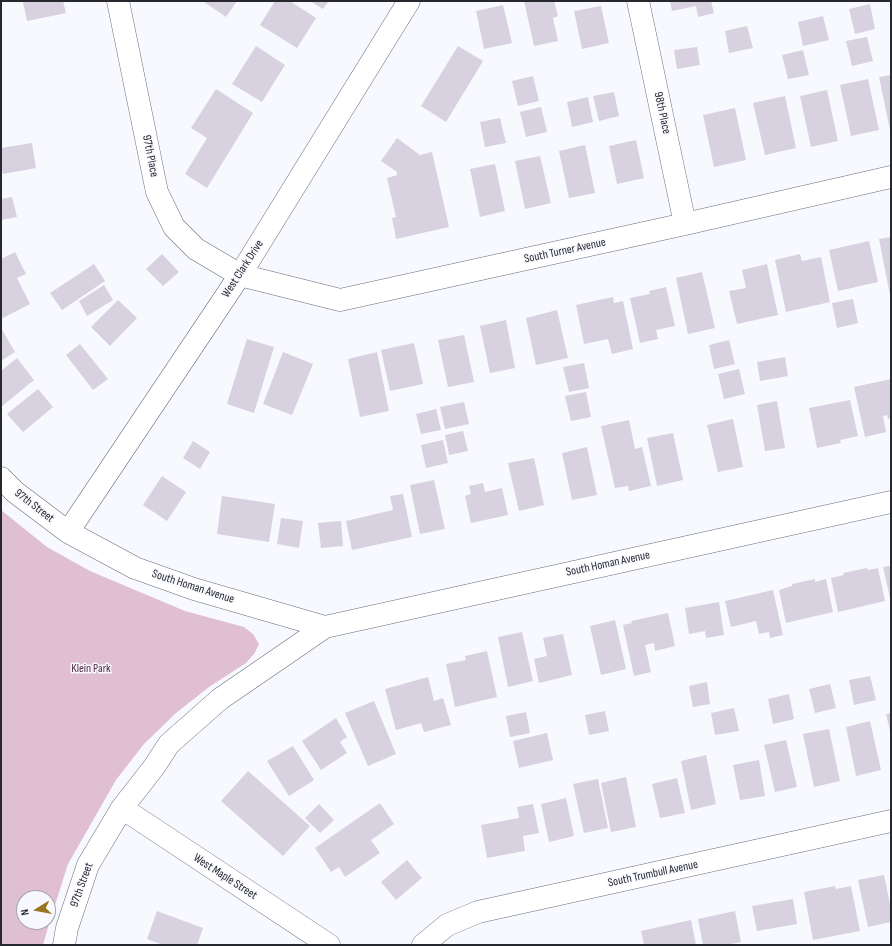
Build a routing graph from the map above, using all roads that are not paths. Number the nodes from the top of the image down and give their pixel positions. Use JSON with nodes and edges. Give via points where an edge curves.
{"nodes":[{"id":1,"x":118,"y":1,"type":"edge"},
{"id":2,"x":409,"y":1,"type":"edge"},
{"id":3,"x":638,"y":1,"type":"edge"},
{"id":4,"x":891,"y":177,"type":"edge"},
{"id":5,"x":685,"y":224,"type":"junction"},
{"id":6,"x":240,"y":276,"type":"junction"},
{"id":7,"x":1,"y":478,"type":"edge"},
{"id":8,"x":891,"y":502,"type":"edge"},
{"id":9,"x":68,"y":532,"type":"junction"},
{"id":10,"x":325,"y":627,"type":"junction"},
{"id":11,"x":122,"y":808,"type":"junction"},
{"id":12,"x":891,"y":821,"type":"edge"},
{"id":13,"x":64,"y":945,"type":"edge"},
{"id":14,"x":329,"y":945,"type":"edge"},
{"id":15,"x":423,"y":945,"type":"edge"}],
"edges":[{"from":1,"to":6,"type":"street","name":"97th Place","via":[[157,192],[174,227],[196,249]]},
{"from":2,"to":6,"type":"street","name":"West Clark Drive"},
{"from":3,"to":5,"type":"street","name":"98th Place"},
{"from":4,"to":5,"type":"street","name":"South Turner Avenue"},
{"from":5,"to":6,"type":"street","name":"South Turner Avenue","via":[[340,300]]},
{"from":6,"to":9,"type":"street","name":"West Clark Drive"},
{"from":7,"to":9,"type":"street","name":"97th Street","via":[[15,492]]},
{"from":8,"to":10,"type":"street","name":"South Homan Avenue"},
{"from":9,"to":10,"type":"street","name":"South Homan Avenue","via":[[136,568],[194,589]]},
{"from":10,"to":11,"type":"street","name":"South Homan Avenue","via":[[220,699],[169,744],[154,768]]},
{"from":11,"to":13,"type":"street","name":"97th Street","via":[[88,865],[67,928]]},
{"from":11,"to":14,"type":"street","name":"West Maple Street"},
{"from":12,"to":15,"type":"street","name":"South Trumbull Avenue","via":[[478,912],[446,925]]}]}
